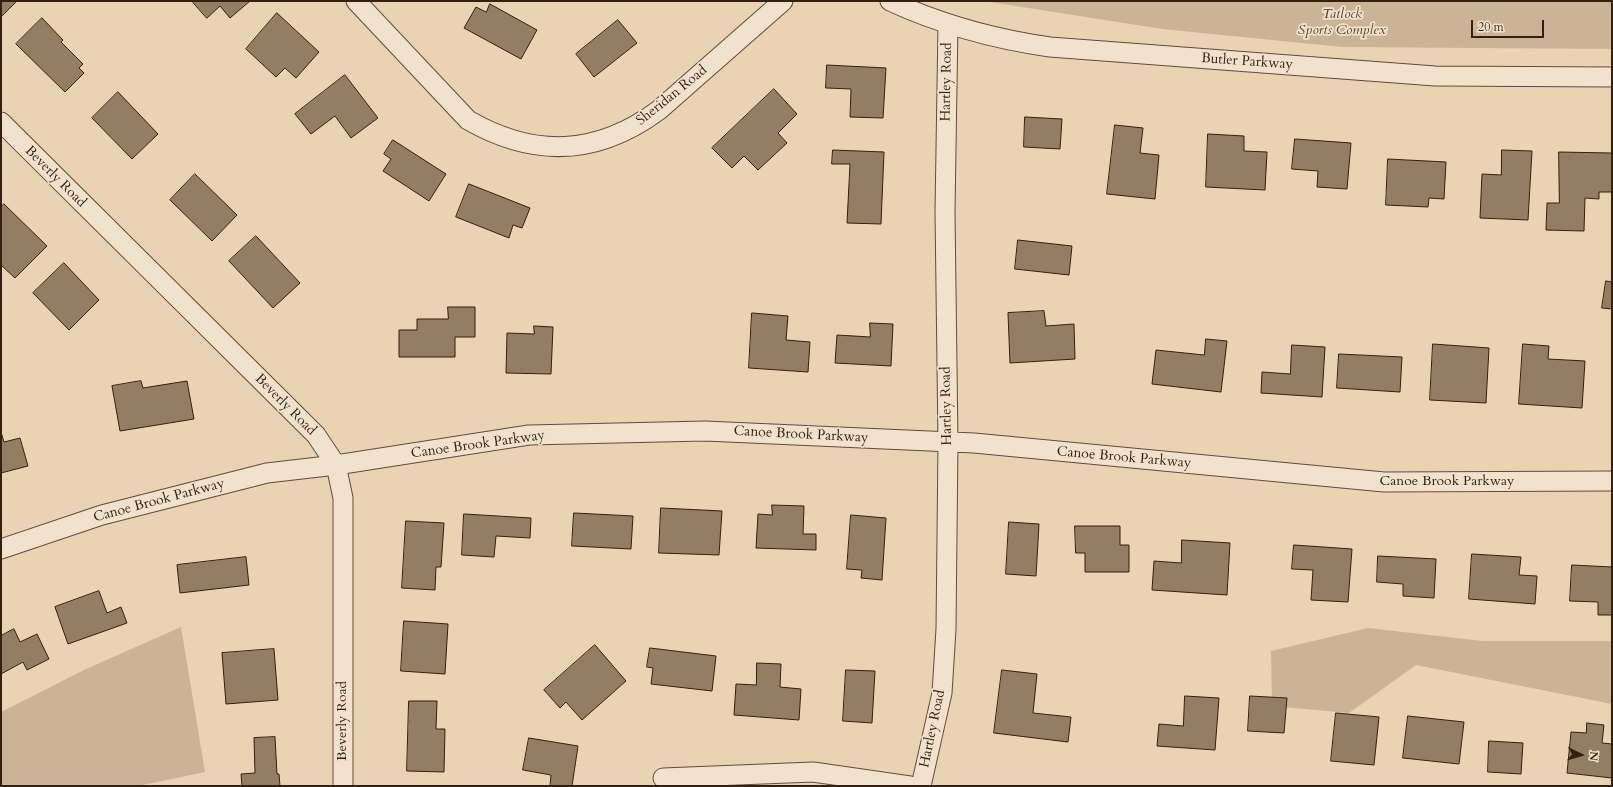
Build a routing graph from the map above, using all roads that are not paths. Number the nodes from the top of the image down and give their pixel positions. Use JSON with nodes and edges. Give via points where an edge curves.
{"nodes":[{"id":1,"x":356,"y":1,"type":"edge"},
{"id":2,"x":783,"y":1,"type":"edge"},
{"id":3,"x":890,"y":1,"type":"edge"},
{"id":4,"x":948,"y":24,"type":"junction"},
{"id":5,"x":1612,"y":76,"type":"edge"},
{"id":6,"x":1,"y":122,"type":"edge"},
{"id":7,"x":948,"y":442,"type":"junction"},
{"id":8,"x":336,"y":465,"type":"junction"},
{"id":9,"x":1612,"y":481,"type":"edge"},
{"id":10,"x":1,"y":549,"type":"edge"},
{"id":11,"x":663,"y":778,"type":"dead end"},
{"id":12,"x":343,"y":786,"type":"edge"},
{"id":13,"x":910,"y":786,"type":"edge"},
{"id":14,"x":922,"y":786,"type":"edge"}],
"edges":[{"from":1,"to":2,"type":"street","name":"Sheridan Road","via":[[468,120],[515,142],[577,147],[614,136],[639,125]]},
{"from":3,"to":4,"type":"street","name":"Butler Parkway"},
{"from":4,"to":5,"type":"street","name":"Butler Parkway","via":[[970,32],[1050,47],[1434,76]]},
{"from":4,"to":7,"type":"street","name":"Hartley Road","via":[[944,212]]},
{"from":6,"to":8,"type":"street","name":"Beverly Road","via":[[316,435]]},
{"from":7,"to":8,"type":"street","name":"Canoe Brook Parkway","via":[[705,431],[529,435]]},
{"from":7,"to":9,"type":"street","name":"Canoe Brook Parkway","via":[[1384,482]]},
{"from":7,"to":14,"type":"street","name":"Hartley Road","via":[[946,629],[942,693]]},
{"from":8,"to":10,"type":"street","name":"Canoe Brook Parkway","via":[[267,473],[102,515]]},
{"from":8,"to":12,"type":"street","name":"Beverly Road","via":[[343,498]]},
{"from":11,"to":13,"type":"street","via":[[813,772]]}]}
